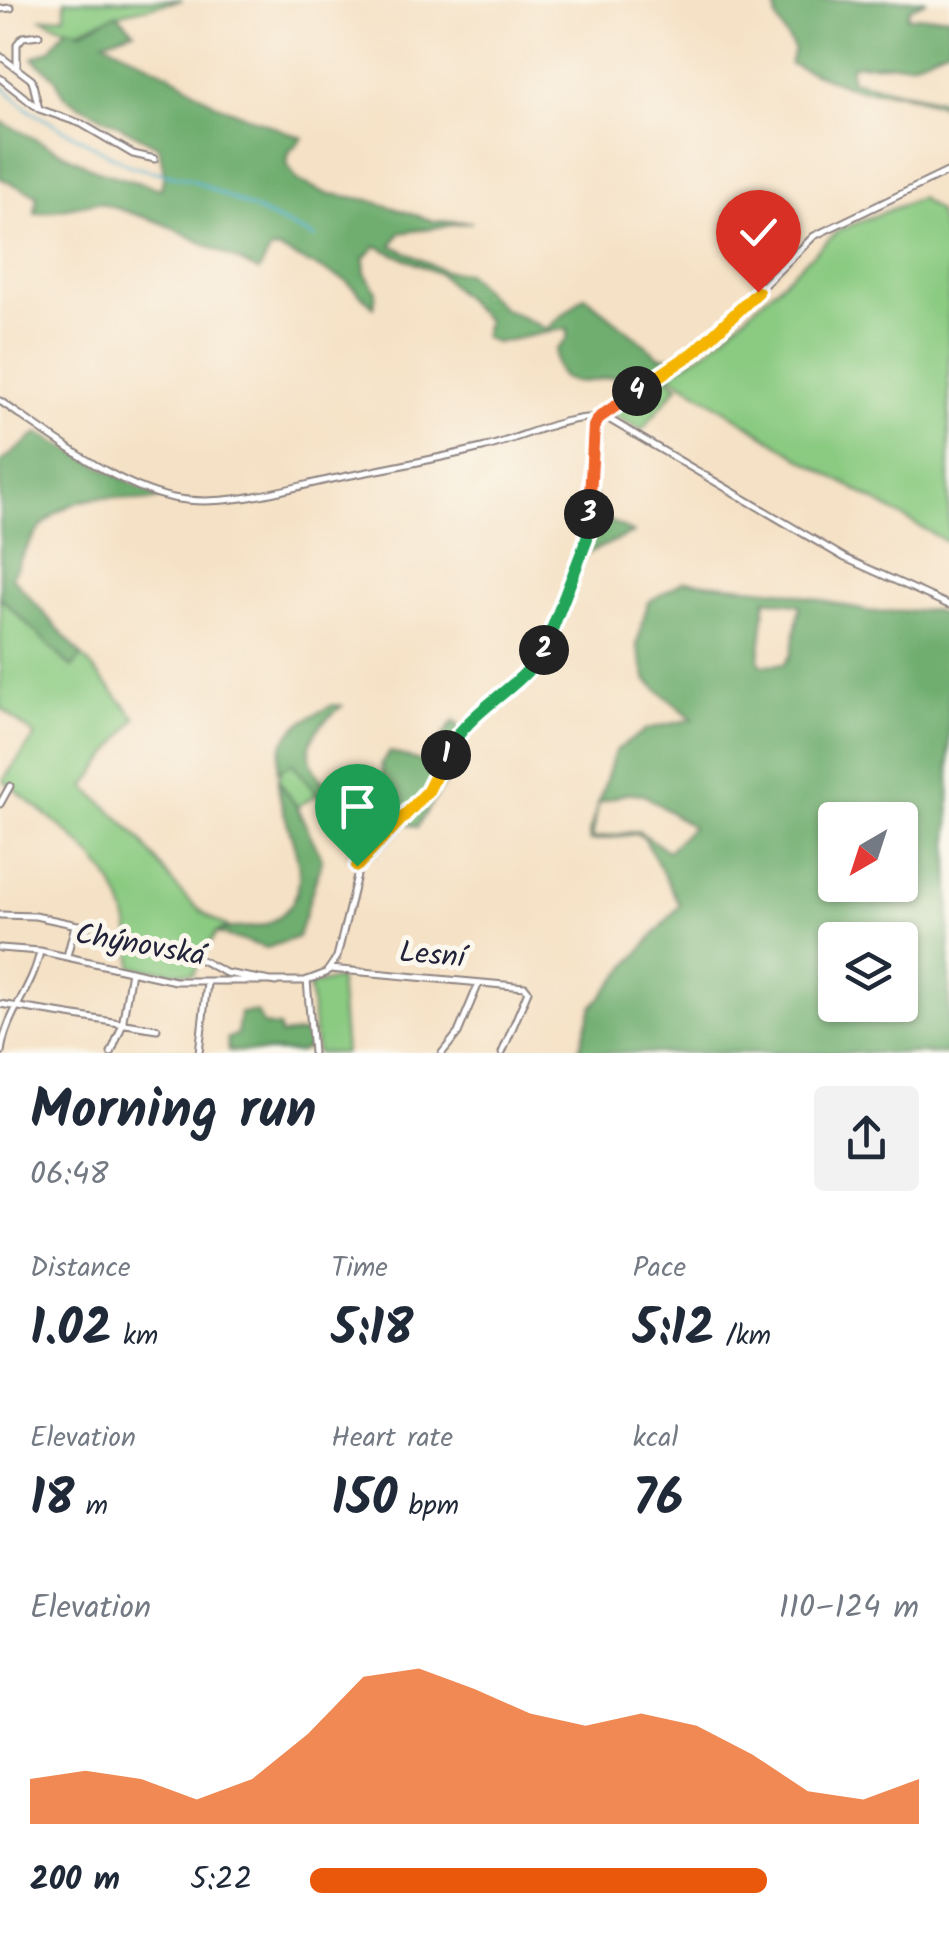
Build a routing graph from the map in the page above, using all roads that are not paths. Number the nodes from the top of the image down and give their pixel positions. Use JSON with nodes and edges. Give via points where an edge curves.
{"nodes":[{"id":1,"x":12,"y":8,"type":"dead end"},
{"id":2,"x":0,"y":9,"type":"edge"},
{"id":3,"x":39,"y":35,"type":"dead end"},
{"id":4,"x":0,"y":56,"type":"edge"},
{"id":5,"x":17,"y":66,"type":"junction"},
{"id":6,"x":0,"y":78,"type":"edge"},
{"id":7,"x":39,"y":109,"type":"junction"},
{"id":8,"x":155,"y":159,"type":"dead end"},
{"id":9,"x":949,"y":171,"type":"edge"},
{"id":10,"x":0,"y":401,"type":"edge"},
{"id":11,"x":600,"y":417,"type":"junction"},
{"id":12,"x":949,"y":605,"type":"edge"},
{"id":13,"x":10,"y":786,"type":"dead end"},
{"id":14,"x":0,"y":804,"type":"edge"},
{"id":15,"x":335,"y":810,"type":"dead end"},
{"id":16,"x":357,"y":866,"type":"junction"},
{"id":17,"x":0,"y":915,"type":"edge"},
{"id":18,"x":75,"y":924,"type":"junction"},
{"id":19,"x":87,"y":927,"type":"dead end"},
{"id":20,"x":0,"y":948,"type":"edge"},
{"id":21,"x":40,"y":950,"type":"junction"},
{"id":22,"x":67,"y":956,"type":"junction"},
{"id":23,"x":201,"y":960,"type":"dead end"},
{"id":24,"x":330,"y":969,"type":"junction"},
{"id":25,"x":131,"y":971,"type":"junction"},
{"id":26,"x":307,"y":980,"type":"junction"},
{"id":27,"x":276,"y":982,"type":"junction"},
{"id":28,"x":479,"y":982,"type":"junction"},
{"id":29,"x":207,"y":983,"type":"junction"},
{"id":30,"x":0,"y":1004,"type":"edge"},
{"id":31,"x":17,"y":1008,"type":"junction"},
{"id":32,"x":122,"y":1026,"type":"junction"},
{"id":33,"x":157,"y":1030,"type":"dead end"},
{"id":34,"x":1,"y":1053,"type":"edge"},
{"id":35,"x":111,"y":1053,"type":"edge"},
{"id":36,"x":199,"y":1053,"type":"edge"},
{"id":37,"x":314,"y":1053,"type":"edge"},
{"id":38,"x":442,"y":1053,"type":"edge"},
{"id":39,"x":502,"y":1053,"type":"edge"}],
"edges":[{"from":1,"to":2,"type":"street"},
{"from":3,"to":5,"type":"street","via":[[17,44]]},
{"from":4,"to":5,"type":"street"},
{"from":5,"to":7,"type":"street","via":[[32,80]]},
{"from":6,"to":7,"type":"street"},
{"from":7,"to":8,"type":"street"},
{"from":9,"to":11,"type":"street","via":[[814,236],[708,340]]},
{"from":10,"to":11,"type":"street","via":[[140,486],[195,500],[249,496],[479,449]]},
{"from":11,"to":12,"type":"street","via":[[647,438],[845,558]]},
{"from":11,"to":16,"type":"street","via":[[590,437],[587,539],[543,653],[463,725],[428,791]]},
{"from":13,"to":14,"type":"street"},
{"from":15,"to":16,"type":"street","via":[[356,839]]},
{"from":16,"to":24,"type":"street"},
{"from":17,"to":18,"type":"street"},
{"from":18,"to":19,"type":"street"},
{"from":18,"to":22,"type":"street"},
{"from":20,"to":21,"type":"street","name":"Chýnovská"},
{"from":21,"to":22,"type":"street","name":"Chýnovská"},
{"from":21,"to":31,"type":"street","via":[[34,980]]},
{"from":22,"to":25,"type":"street","name":"Chýnovská"},
{"from":23,"to":27,"type":"street","via":[[226,973]]},
{"from":24,"to":26,"type":"street","name":"Chýnovská"},
{"from":24,"to":28,"type":"street","name":"Lesní"},
{"from":25,"to":29,"type":"street","name":"Chýnovská"},
{"from":25,"to":32,"type":"street"},
{"from":26,"to":27,"type":"street","name":"Chýnovská"},
{"from":26,"to":37,"type":"street"},
{"from":27,"to":29,"type":"street","name":"Chýnovská"},
{"from":28,"to":38,"type":"street"},
{"from":28,"to":39,"type":"street","name":"Lesní","via":[[528,991]]},
{"from":29,"to":36,"type":"street"},
{"from":30,"to":31,"type":"street"},
{"from":31,"to":32,"type":"street"},
{"from":31,"to":34,"type":"street"},
{"from":32,"to":33,"type":"street"},
{"from":32,"to":35,"type":"street"}]}
